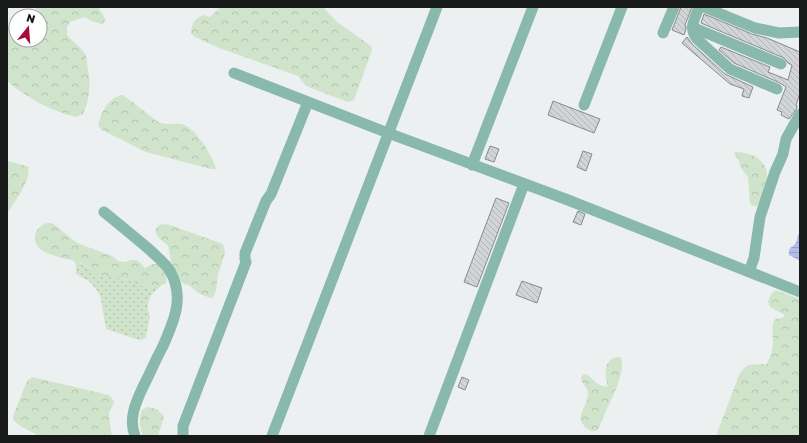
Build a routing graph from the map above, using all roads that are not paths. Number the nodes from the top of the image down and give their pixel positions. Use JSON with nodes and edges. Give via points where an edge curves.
{"nodes":[{"id":1,"x":437,"y":7,"type":"edge"},
{"id":2,"x":533,"y":7,"type":"edge"},
{"id":3,"x":622,"y":7,"type":"edge"},
{"id":4,"x":674,"y":7,"type":"edge"},
{"id":5,"x":699,"y":7,"type":"edge"},
{"id":6,"x":704,"y":7,"type":"edge"},
{"id":7,"x":692,"y":27,"type":"junction"},
{"id":8,"x":800,"y":32,"type":"edge"},
{"id":9,"x":663,"y":33,"type":"dead end"},
{"id":10,"x":781,"y":64,"type":"dead end"},
{"id":11,"x":234,"y":74,"type":"dead end"},
{"id":12,"x":777,"y":89,"type":"dead end"},
{"id":13,"x":308,"y":102,"type":"junction"},
{"id":14,"x":584,"y":105,"type":"dead end"},
{"id":15,"x":800,"y":114,"type":"edge"},
{"id":16,"x":388,"y":134,"type":"junction"},
{"id":17,"x":472,"y":165,"type":"junction"},
{"id":18,"x":524,"y":184,"type":"junction"},
{"id":19,"x":104,"y":212,"type":"dead end"},
{"id":20,"x":749,"y":272,"type":"junction"},
{"id":21,"x":800,"y":292,"type":"edge"},
{"id":22,"x":135,"y":436,"type":"edge"},
{"id":23,"x":183,"y":436,"type":"edge"},
{"id":24,"x":272,"y":436,"type":"edge"},
{"id":25,"x":430,"y":436,"type":"edge"}],
"edges":[{"from":1,"to":16,"type":"lane"},
{"from":2,"to":17,"type":"lane"},
{"from":3,"to":14,"type":"lane"},
{"from":4,"to":9,"type":"lane"},
{"from":5,"to":7,"type":"lane"},
{"from":6,"to":8,"type":"lane","via":[[755,28],[779,33]]},
{"from":7,"to":10,"type":"lane"},
{"from":7,"to":12,"type":"lane","via":[[693,35],[730,69]]},
{"from":11,"to":13,"type":"lane"},
{"from":13,"to":16,"type":"lane"},
{"from":13,"to":23,"type":"lane","via":[[272,194],[266,201],[245,253],[246,262],[183,426]]},
{"from":15,"to":20,"type":"lane","via":[[786,140],[760,218],[754,258]]},
{"from":16,"to":17,"type":"lane"},
{"from":16,"to":24,"type":"lane"},
{"from":17,"to":18,"type":"lane"},
{"from":18,"to":20,"type":"lane"},
{"from":18,"to":25,"type":"lane"},
{"from":19,"to":22,"type":"lane","via":[[160,260],[175,280],[177,291],[177,311],[172,326],[132,415]]},
{"from":20,"to":21,"type":"lane"}]}
